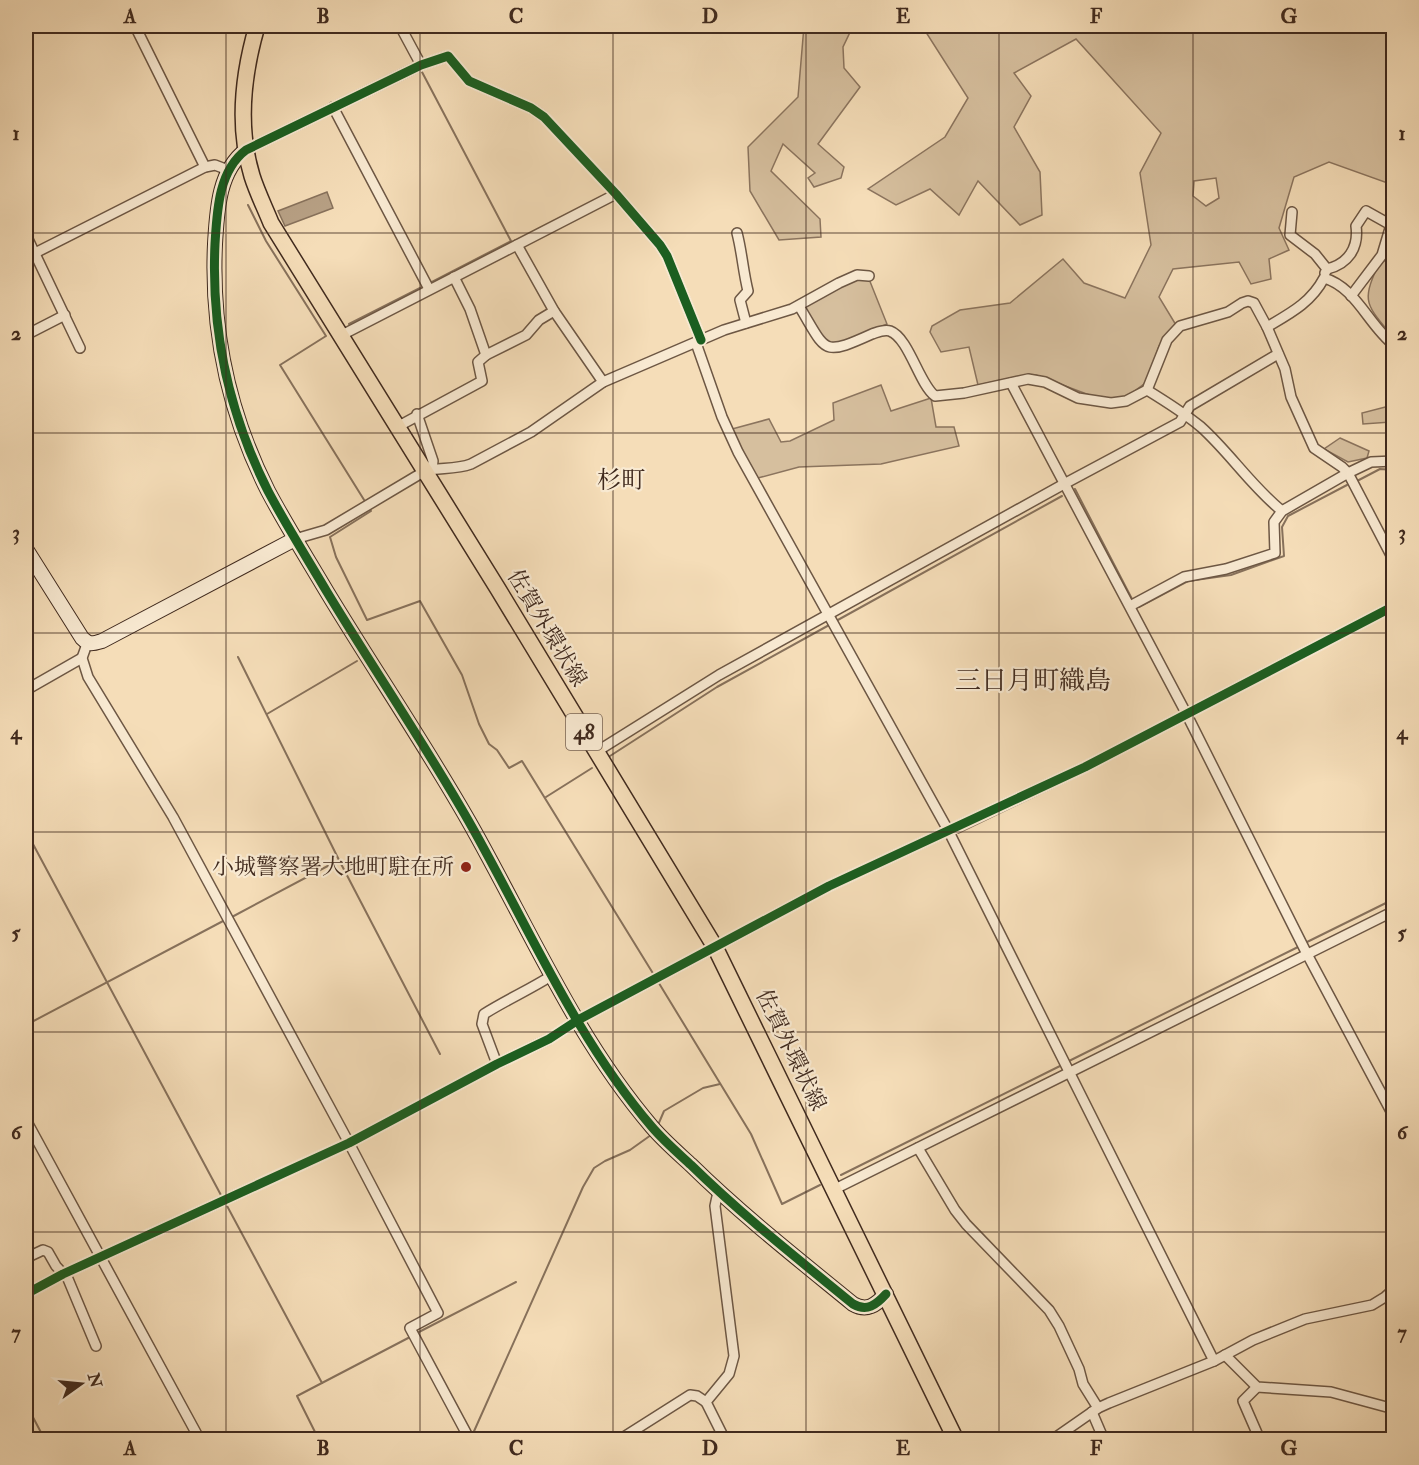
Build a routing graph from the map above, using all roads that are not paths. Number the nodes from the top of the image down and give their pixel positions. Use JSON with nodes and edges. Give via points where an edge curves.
{"nodes":[{"id":1,"x":135,"y":26,"type":"edge"},
{"id":2,"x":257,"y":26,"type":"edge"},
{"id":3,"x":400,"y":26,"type":"edge"},
{"id":4,"x":421,"y":65,"type":"junction"},
{"id":5,"x":333,"y":108,"type":"junction"},
{"id":6,"x":246,"y":150,"type":"junction"},
{"id":7,"x":205,"y":167,"type":"junction"},
{"id":8,"x":228,"y":170,"type":"junction"},
{"id":9,"x":616,"y":194,"type":"junction"},
{"id":10,"x":1292,"y":212,"type":"dead end"},
{"id":11,"x":736,"y":232,"type":"dead end"},
{"id":12,"x":26,"y":235,"type":"edge"},
{"id":13,"x":517,"y":245,"type":"junction"},
{"id":14,"x":35,"y":253,"type":"junction"},
{"id":15,"x":1325,"y":273,"type":"junction"},
{"id":16,"x":868,"y":276,"type":"dead end"},
{"id":17,"x":454,"y":277,"type":"junction"},
{"id":18,"x":429,"y":289,"type":"junction"},
{"id":19,"x":1351,"y":296,"type":"junction"},
{"id":20,"x":799,"y":306,"type":"junction"},
{"id":21,"x":554,"y":311,"type":"junction"},
{"id":22,"x":65,"y":315,"type":"junction"},
{"id":23,"x":746,"y":323,"type":"junction"},
{"id":24,"x":1266,"y":327,"type":"junction"},
{"id":25,"x":26,"y":335,"type":"edge"},
{"id":26,"x":340,"y":336,"type":"junction"},
{"id":27,"x":698,"y":342,"type":"junction"},
{"id":28,"x":1394,"y":345,"type":"edge"},
{"id":29,"x":81,"y":348,"type":"dead end"},
{"id":30,"x":1278,"y":354,"type":"junction"},
{"id":31,"x":486,"y":355,"type":"junction"},
{"id":32,"x":603,"y":382,"type":"junction"},
{"id":33,"x":1011,"y":383,"type":"junction"},
{"id":34,"x":1147,"y":390,"type":"junction"},
{"id":35,"x":417,"y":414,"type":"junction"},
{"id":36,"x":1185,"y":415,"type":"junction"},
{"id":37,"x":397,"y":426,"type":"junction"},
{"id":38,"x":1394,"y":461,"type":"edge"},
{"id":39,"x":428,"y":470,"type":"junction"},
{"id":40,"x":1348,"y":473,"type":"junction"},
{"id":41,"x":1064,"y":484,"type":"junction"},
{"id":42,"x":1282,"y":511,"type":"junction"},
{"id":43,"x":296,"y":539,"type":"junction"},
{"id":44,"x":26,"y":549,"type":"edge"},
{"id":45,"x":1394,"y":561,"type":"edge"},
{"id":46,"x":1130,"y":606,"type":"junction"},
{"id":47,"x":1394,"y":606,"type":"edge"},
{"id":48,"x":828,"y":615,"type":"junction"},
{"id":49,"x":87,"y":644,"type":"junction"},
{"id":50,"x":82,"y":658,"type":"junction"},
{"id":51,"x":26,"y":690,"type":"edge"},
{"id":52,"x":1185,"y":713,"type":"junction"},
{"id":53,"x":596,"y":752,"type":"junction"},
{"id":54,"x":948,"y":830,"type":"junction"},
{"id":55,"x":1394,"y":911,"type":"edge"},
{"id":56,"x":715,"y":947,"type":"junction"},
{"id":57,"x":1307,"y":954,"type":"junction"},
{"id":58,"x":551,"y":976,"type":"junction"},
{"id":59,"x":578,"y":1020,"type":"junction"},
{"id":60,"x":497,"y":1064,"type":"junction"},
{"id":61,"x":1071,"y":1074,"type":"junction"},
{"id":62,"x":1394,"y":1118,"type":"edge"},
{"id":63,"x":26,"y":1120,"type":"edge"},
{"id":64,"x":35,"y":1137,"type":"junction"},
{"id":65,"x":26,"y":1142,"type":"edge"},
{"id":66,"x":349,"y":1143,"type":"junction"},
{"id":67,"x":918,"y":1148,"type":"junction"},
{"id":68,"x":835,"y":1190,"type":"junction"},
{"id":69,"x":718,"y":1192,"type":"junction"},
{"id":70,"x":26,"y":1256,"type":"edge"},
{"id":71,"x":100,"y":1257,"type":"junction"},
{"id":72,"x":63,"y":1274,"type":"junction"},
{"id":73,"x":1394,"y":1289,"type":"edge"},
{"id":74,"x":26,"y":1294,"type":"edge"},
{"id":75,"x":886,"y":1294,"type":"junction"},
{"id":76,"x":96,"y":1346,"type":"dead end"},
{"id":77,"x":1225,"y":1355,"type":"junction"},
{"id":78,"x":1214,"y":1361,"type":"junction"},
{"id":79,"x":1257,"y":1387,"type":"junction"},
{"id":80,"x":705,"y":1402,"type":"junction"},
{"id":81,"x":1394,"y":1409,"type":"edge"},
{"id":82,"x":1095,"y":1410,"type":"junction"},
{"id":83,"x":200,"y":1440,"type":"edge"},
{"id":84,"x":470,"y":1440,"type":"edge"},
{"id":85,"x":619,"y":1440,"type":"edge"},
{"id":86,"x":725,"y":1440,"type":"edge"},
{"id":87,"x":957,"y":1440,"type":"edge"},
{"id":88,"x":1052,"y":1440,"type":"edge"},
{"id":89,"x":1104,"y":1440,"type":"edge"},
{"id":90,"x":1260,"y":1440,"type":"edge"}],
"edges":[{"from":1,"to":7,"type":"street"},
{"from":2,"to":6,"type":"main road","name":"佐賀外環状線","number":"48","via":[[243,101]]},
{"from":3,"to":4,"type":"street"},
{"from":4,"to":5,"type":"street"},
{"from":4,"to":9,"type":"street","via":[[448,56],[470,81],[531,108]]},
{"from":5,"to":6,"type":"street"},
{"from":5,"to":18,"type":"street"},
{"from":6,"to":8,"type":"street"},
{"from":6,"to":26,"type":"main road","name":"佐賀外環状線","number":"48","via":[[271,223]]},
{"from":7,"to":8,"type":"street","via":[[215,165]]},
{"from":7,"to":14,"type":"street"},
{"from":8,"to":43,"type":"street","via":[[217,221],[214,265],[221,353],[246,444]]},
{"from":9,"to":13,"type":"street"},
{"from":9,"to":27,"type":"street","via":[[667,256]]},
{"from":10,"to":15,"type":"street","via":[[1290,235],[1315,254]]},
{"from":11,"to":23,"type":"street","via":[[748,291],[740,300]]},
{"from":12,"to":14,"type":"street"},
{"from":13,"to":17,"type":"street"},
{"from":13,"to":21,"type":"street"},
{"from":14,"to":22,"type":"street"},
{"from":15,"to":19,"type":"street"},
{"from":15,"to":19,"type":"street","via":[[1347,261],[1357,237],[1356,226],[1366,211],[1391,225],[1382,255]]},
{"from":15,"to":24,"type":"street","via":[[1306,302]]},
{"from":16,"to":20,"type":"street","via":[[857,275]]},
{"from":17,"to":18,"type":"street"},
{"from":17,"to":31,"type":"street"},
{"from":18,"to":26,"type":"street"},
{"from":19,"to":28,"type":"street"},
{"from":20,"to":23,"type":"street"},
{"from":20,"to":33,"type":"street","via":[[827,347],[843,348],[880,331],[896,335],[934,396]]},
{"from":21,"to":31,"type":"street","via":[[526,335]]},
{"from":21,"to":32,"type":"street"},
{"from":22,"to":25,"type":"street"},
{"from":22,"to":29,"type":"street"},
{"from":23,"to":27,"type":"street"},
{"from":24,"to":30,"type":"street"},
{"from":24,"to":34,"type":"street","via":[[1254,303],[1248,301],[1228,312],[1180,326],[1167,340]]},
{"from":26,"to":37,"type":"main road","name":"佐賀外環状線","number":"48"},
{"from":27,"to":32,"type":"street"},
{"from":27,"to":48,"type":"street","via":[[722,417],[738,452]]},
{"from":30,"to":36,"type":"street","via":[[1190,406]]},
{"from":30,"to":40,"type":"street","via":[[1291,397],[1314,448]]},
{"from":31,"to":35,"type":"street","via":[[478,362],[482,381]]},
{"from":32,"to":39,"type":"street","via":[[531,432],[471,465]]},
{"from":33,"to":34,"type":"street","via":[[1028,379],[1045,382],[1078,398],[1111,404]]},
{"from":33,"to":41,"type":"street"},
{"from":34,"to":36,"type":"street"},
{"from":35,"to":37,"type":"street"},
{"from":35,"to":39,"type":"street","via":[[434,461]]},
{"from":36,"to":41,"type":"street","via":[[1179,422]]},
{"from":36,"to":42,"type":"street"},
{"from":37,"to":39,"type":"main road","name":"佐賀外環状線","number":"48"},
{"from":38,"to":40,"type":"street","via":[[1371,462]]},
{"from":39,"to":43,"type":"street","via":[[326,530]]},
{"from":39,"to":53,"type":"main road","name":"佐賀外環状線","number":"48"},
{"from":40,"to":42,"type":"street"},
{"from":40,"to":45,"type":"street"},
{"from":41,"to":46,"type":"street"},
{"from":41,"to":48,"type":"street"},
{"from":42,"to":46,"type":"street","via":[[1275,522],[1275,553],[1184,577]]},
{"from":43,"to":49,"type":"street","via":[[102,641]]},
{"from":43,"to":58,"type":"street","via":[[469,822]]},
{"from":44,"to":49,"type":"street"},
{"from":46,"to":52,"type":"street"},
{"from":47,"to":52,"type":"street"},
{"from":48,"to":53,"type":"street","via":[[719,675]]},
{"from":48,"to":54,"type":"street"},
{"from":49,"to":50,"type":"street"},
{"from":50,"to":51,"type":"street"},
{"from":50,"to":66,"type":"street","via":[[88,677],[173,817]]},
{"from":52,"to":54,"type":"street","via":[[1085,767]]},
{"from":52,"to":57,"type":"street"},
{"from":53,"to":56,"type":"main road","name":"佐賀外環状線","number":"48"},
{"from":54,"to":56,"type":"street","via":[[829,886]]},
{"from":54,"to":61,"type":"street"},
{"from":55,"to":57,"type":"street"},
{"from":56,"to":59,"type":"street"},
{"from":56,"to":68,"type":"main road","name":"佐賀外環状線","number":"48"},
{"from":57,"to":61,"type":"street"},
{"from":57,"to":62,"type":"street"},
{"from":58,"to":59,"type":"street"},
{"from":58,"to":60,"type":"street","via":[[484,1014],[482,1024]]},
{"from":59,"to":60,"type":"street"},
{"from":59,"to":69,"type":"street","via":[[628,1097],[655,1130]]},
{"from":60,"to":66,"type":"street"},
{"from":61,"to":67,"type":"street"},
{"from":61,"to":78,"type":"street"},
{"from":63,"to":64,"type":"street"},
{"from":64,"to":65,"type":"street"},
{"from":64,"to":71,"type":"street"},
{"from":66,"to":71,"type":"street"},
{"from":66,"to":84,"type":"street","via":[[438,1313],[410,1328]]},
{"from":67,"to":68,"type":"street"},
{"from":67,"to":82,"type":"street","via":[[966,1224],[1049,1310]]},
{"from":68,"to":75,"type":"main road","name":"佐賀外環状線","number":"48"},
{"from":69,"to":75,"type":"street","via":[[853,1304],[868,1308]]},
{"from":69,"to":80,"type":"street","via":[[715,1206],[734,1356],[729,1374]]},
{"from":70,"to":72,"type":"street","via":[[44,1250]]},
{"from":71,"to":72,"type":"street"},
{"from":71,"to":83,"type":"street"},
{"from":72,"to":74,"type":"street"},
{"from":72,"to":76,"type":"street"},
{"from":73,"to":77,"type":"street","via":[[1372,1305],[1305,1319]]},
{"from":75,"to":87,"type":"main road","name":"佐賀外環状線","number":"48"},
{"from":77,"to":78,"type":"street"},
{"from":77,"to":79,"type":"street"},
{"from":78,"to":82,"type":"street"},
{"from":79,"to":81,"type":"street","via":[[1331,1392]]},
{"from":79,"to":90,"type":"street","via":[[1243,1401]]},
{"from":80,"to":85,"type":"street","via":[[690,1395]]},
{"from":80,"to":86,"type":"street"},
{"from":82,"to":88,"type":"street"},
{"from":82,"to":89,"type":"street"}]}
